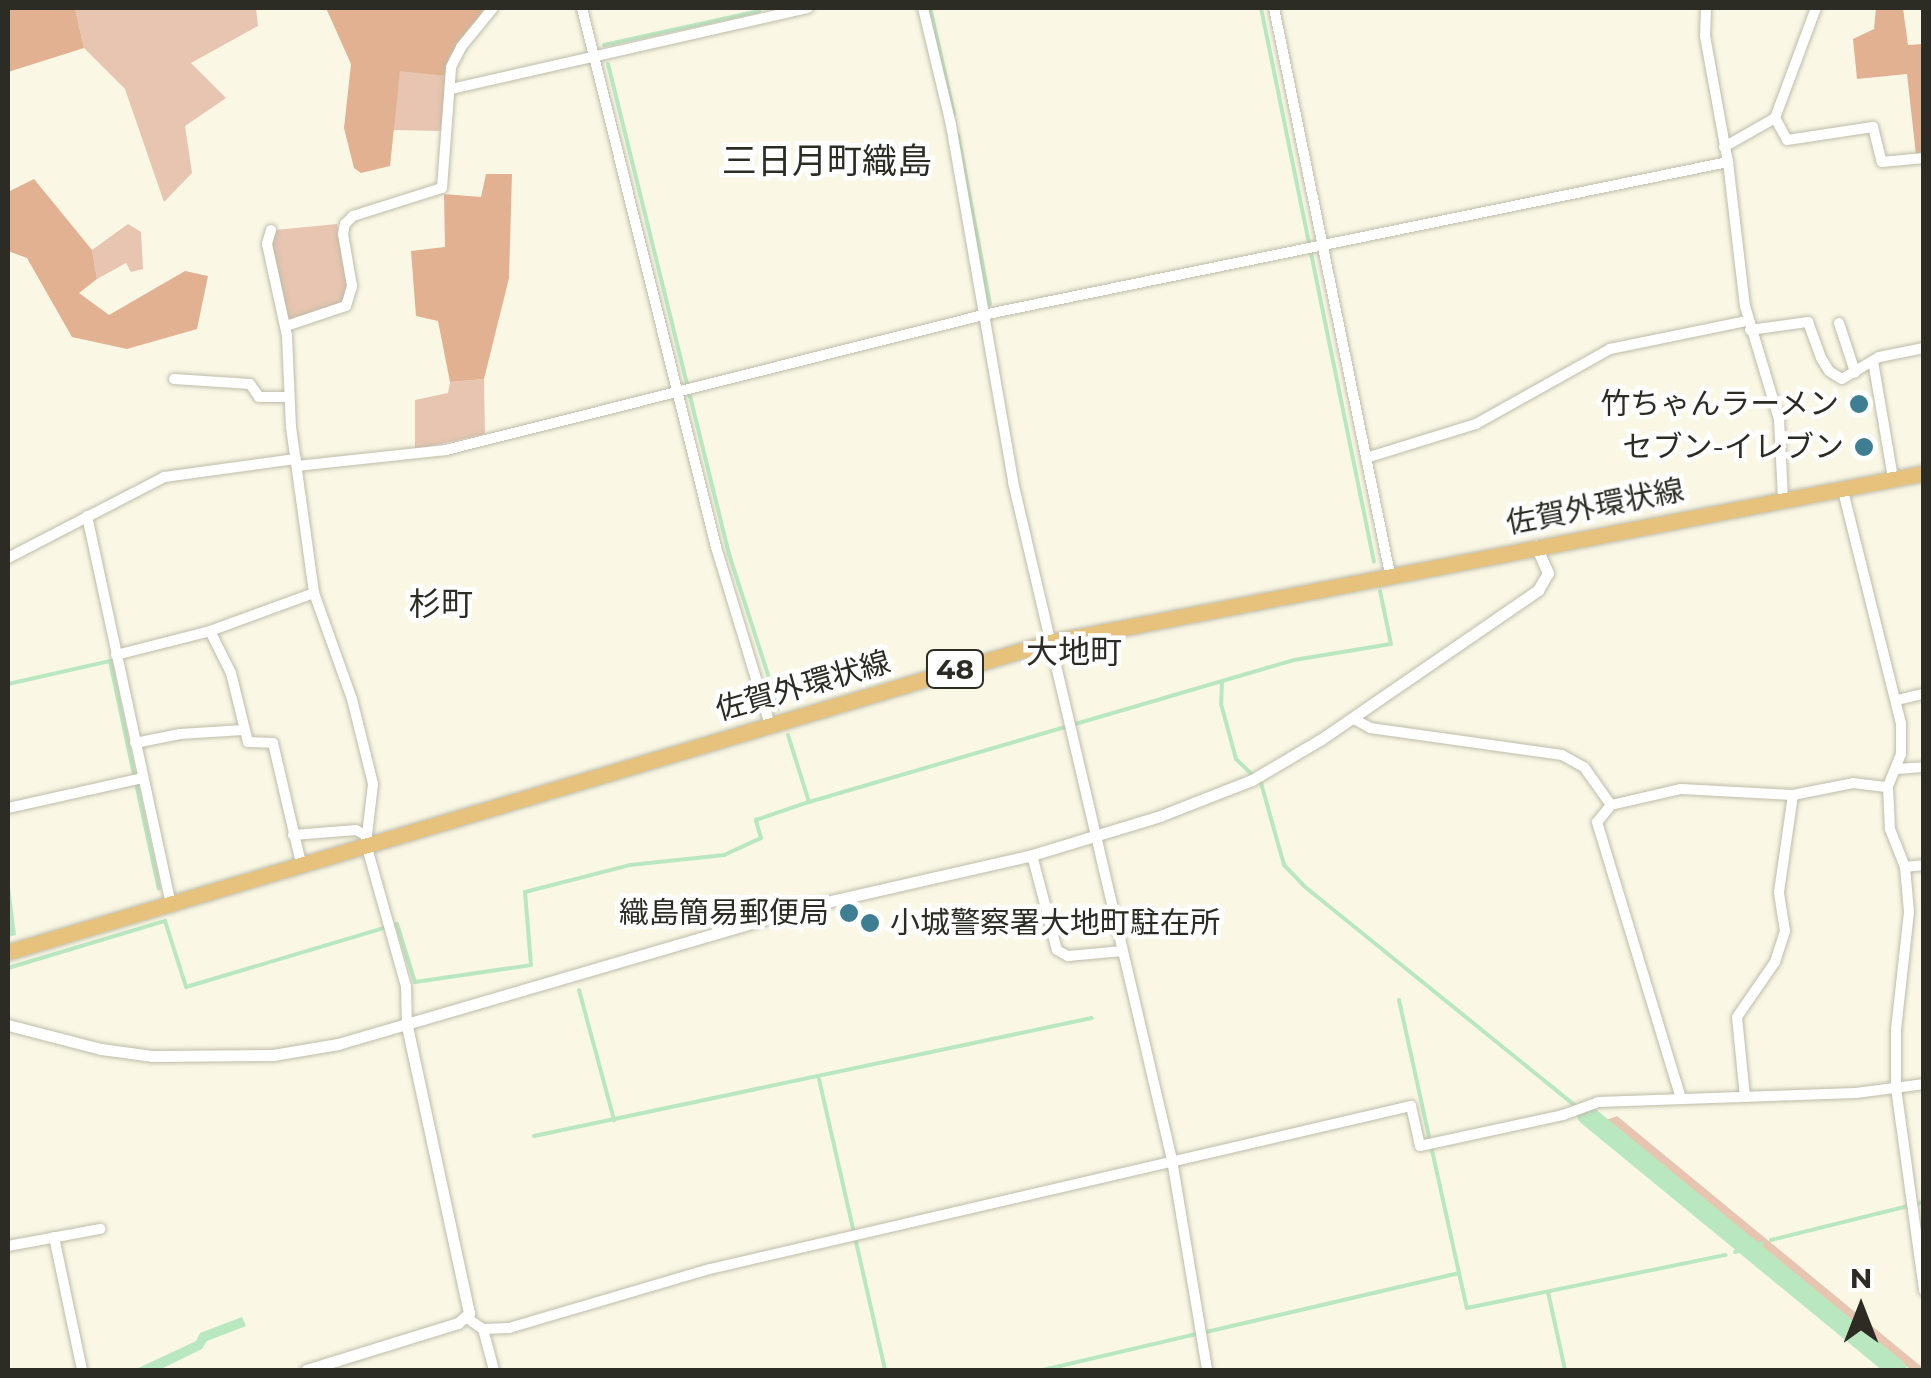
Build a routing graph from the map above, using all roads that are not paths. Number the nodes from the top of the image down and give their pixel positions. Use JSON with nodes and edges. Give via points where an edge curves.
{"nodes":[{"id":1,"x":494,"y":8,"type":"edge"},
{"id":2,"x":582,"y":8,"type":"edge"},
{"id":3,"x":808,"y":8,"type":"edge"},
{"id":4,"x":923,"y":8,"type":"edge"},
{"id":5,"x":1274,"y":8,"type":"edge"},
{"id":6,"x":1706,"y":8,"type":"edge"},
{"id":7,"x":1816,"y":8,"type":"edge"},
{"id":8,"x":765,"y":12,"type":"edge"},
{"id":9,"x":593,"y":57,"type":"junction"},
{"id":10,"x":451,"y":89,"type":"junction"},
{"id":11,"x":1774,"y":118,"type":"junction"},
{"id":12,"x":1724,"y":147,"type":"junction"},
{"id":13,"x":1924,"y":158,"type":"edge"},
{"id":14,"x":1728,"y":162,"type":"junction"},
{"id":15,"x":271,"y":230,"type":"dead end"},
{"id":16,"x":1325,"y":244,"type":"junction"},
{"id":17,"x":983,"y":315,"type":"junction"},
{"id":18,"x":1839,"y":323,"type":"dead end"},
{"id":19,"x":286,"y":326,"type":"junction"},
{"id":20,"x":1749,"y":326,"type":"junction"},
{"id":21,"x":1924,"y":348,"type":"edge"},
{"id":22,"x":1873,"y":361,"type":"junction"},
{"id":23,"x":1855,"y":372,"type":"junction"},
{"id":24,"x":174,"y":379,"type":"dead end"},
{"id":25,"x":678,"y":393,"type":"junction"},
{"id":26,"x":289,"y":397,"type":"junction"},
{"id":27,"x":1366,"y":458,"type":"junction"},
{"id":28,"x":297,"y":462,"type":"junction"},
{"id":29,"x":1924,"y":472,"type":"edge"},
{"id":30,"x":1892,"y":478,"type":"junction"},
{"id":31,"x":1842,"y":487,"type":"junction"},
{"id":32,"x":1783,"y":498,"type":"junction"},
{"id":33,"x":87,"y":516,"type":"junction"},
{"id":34,"x":1536,"y":546,"type":"junction"},
{"id":35,"x":8,"y":558,"type":"edge"},
{"id":36,"x":1390,"y":574,"type":"junction"},
{"id":37,"x":314,"y":593,"type":"junction"},
{"id":38,"x":210,"y":631,"type":"junction"},
{"id":39,"x":1050,"y":642,"type":"junction"},
{"id":40,"x":116,"y":655,"type":"junction"},
{"id":41,"x":1924,"y":694,"type":"edge"},
{"id":42,"x":1898,"y":700,"type":"junction"},
{"id":43,"x":1354,"y":720,"type":"junction"},
{"id":44,"x":770,"y":724,"type":"junction"},
{"id":45,"x":242,"y":730,"type":"junction"},
{"id":46,"x":135,"y":743,"type":"junction"},
{"id":47,"x":1924,"y":767,"type":"edge"},
{"id":48,"x":1896,"y":770,"type":"junction"},
{"id":49,"x":142,"y":778,"type":"junction"},
{"id":50,"x":1888,"y":787,"type":"junction"},
{"id":51,"x":1793,"y":795,"type":"junction"},
{"id":52,"x":1610,"y":805,"type":"junction"},
{"id":53,"x":8,"y":808,"type":"edge"},
{"id":54,"x":293,"y":835,"type":"junction"},
{"id":55,"x":1096,"y":836,"type":"junction"},
{"id":56,"x":366,"y":839,"type":"junction"},
{"id":57,"x":1032,"y":855,"type":"junction"},
{"id":58,"x":301,"y":864,"type":"junction"},
{"id":59,"x":1924,"y":864,"type":"edge"},
{"id":60,"x":1905,"y":868,"type":"junction"},
{"id":61,"x":170,"y":903,"type":"junction"},
{"id":62,"x":1123,"y":951,"type":"junction"},
{"id":63,"x":8,"y":952,"type":"edge"},
{"id":64,"x":8,"y":1025,"type":"edge"},
{"id":65,"x":407,"y":1026,"type":"junction"},
{"id":66,"x":1924,"y":1084,"type":"edge"},
{"id":67,"x":1896,"y":1088,"type":"junction"},
{"id":68,"x":1745,"y":1097,"type":"junction"},
{"id":69,"x":1681,"y":1099,"type":"junction"},
{"id":70,"x":1172,"y":1160,"type":"junction"},
{"id":71,"x":100,"y":1229,"type":"dead end"},
{"id":72,"x":54,"y":1237,"type":"junction"},
{"id":73,"x":8,"y":1246,"type":"edge"},
{"id":74,"x":1924,"y":1291,"type":"edge"},
{"id":75,"x":467,"y":1318,"type":"junction"},
{"id":76,"x":483,"y":1329,"type":"junction"},
{"id":77,"x":82,"y":1370,"type":"edge"},
{"id":78,"x":306,"y":1370,"type":"edge"},
{"id":79,"x":494,"y":1370,"type":"edge"},
{"id":80,"x":1208,"y":1370,"type":"edge"}],
"edges":[{"from":1,"to":10,"type":"street","via":[[461,47]]},
{"from":2,"to":9,"type":"street"},
{"from":3,"to":8,"type":"street"},
{"from":4,"to":17,"type":"street"},
{"from":5,"to":16,"type":"street"},
{"from":6,"to":12,"type":"street"},
{"from":7,"to":11,"type":"street"},
{"from":8,"to":9,"type":"street"},
{"from":9,"to":10,"type":"street"},
{"from":9,"to":25,"type":"street"},
{"from":10,"to":19,"type":"street","via":[[442,188],[353,216],[344,234],[352,286],[346,306]]},
{"from":11,"to":12,"type":"street"},
{"from":11,"to":13,"type":"street","via":[[1786,140],[1874,127],[1882,162]]},
{"from":12,"to":14,"type":"street"},
{"from":14,"to":16,"type":"street"},
{"from":14,"to":20,"type":"street"},
{"from":15,"to":19,"type":"street","via":[[270,269]]},
{"from":16,"to":17,"type":"street"},
{"from":16,"to":27,"type":"street"},
{"from":17,"to":25,"type":"street"},
{"from":17,"to":39,"type":"street"},
{"from":18,"to":23,"type":"street"},
{"from":19,"to":26,"type":"street"},
{"from":20,"to":23,"type":"street","via":[[1808,322],[1829,371],[1842,379]]},
{"from":20,"to":27,"type":"street","via":[[1610,350],[1476,424]]},
{"from":20,"to":32,"type":"street","via":[[1779,418]]},
{"from":21,"to":22,"type":"street"},
{"from":22,"to":23,"type":"street"},
{"from":22,"to":30,"type":"street"},
{"from":24,"to":26,"type":"street","via":[[250,384],[258,398]]},
{"from":25,"to":28,"type":"street","via":[[446,450]]},
{"from":25,"to":44,"type":"street"},
{"from":26,"to":28,"type":"street"},
{"from":27,"to":36,"type":"street"},
{"from":28,"to":33,"type":"street","via":[[180,473]]},
{"from":28,"to":37,"type":"street"},
{"from":29,"to":30,"type":"main road","name":"佐賀外環状線","number":"48"},
{"from":30,"to":31,"type":"main road","name":"佐賀外環状線","number":"48"},
{"from":31,"to":32,"type":"main road","name":"佐賀外環状線","number":"48"},
{"from":31,"to":42,"type":"street"},
{"from":32,"to":34,"type":"main road","name":"佐賀外環状線","number":"48"},
{"from":33,"to":35,"type":"street"},
{"from":33,"to":40,"type":"street"},
{"from":34,"to":36,"type":"main road","name":"佐賀外環状線","number":"48"},
{"from":34,"to":43,"type":"street","via":[[1548,573],[1538,590]]},
{"from":36,"to":39,"type":"main road","name":"佐賀外環状線","number":"48"},
{"from":37,"to":38,"type":"street"},
{"from":37,"to":56,"type":"street","via":[[352,699],[373,784]]},
{"from":38,"to":40,"type":"street"},
{"from":38,"to":45,"type":"street","via":[[231,673]]},
{"from":39,"to":44,"type":"main road","name":"佐賀外環状線","number":"48"},
{"from":39,"to":55,"type":"street"},
{"from":40,"to":46,"type":"street"},
{"from":41,"to":42,"type":"street"},
{"from":42,"to":48,"type":"street","via":[[1903,738]]},
{"from":43,"to":52,"type":"street","via":[[1370,728],[1562,755],[1584,767]]},
{"from":43,"to":55,"type":"street","via":[[1256,778]]},
{"from":44,"to":56,"type":"main road","name":"佐賀外環状線","number":"48"},
{"from":45,"to":46,"type":"street"},
{"from":45,"to":54,"type":"street","via":[[248,742],[274,744]]},
{"from":46,"to":49,"type":"street"},
{"from":47,"to":48,"type":"street"},
{"from":48,"to":50,"type":"street"},
{"from":49,"to":53,"type":"street"},
{"from":49,"to":61,"type":"street"},
{"from":50,"to":51,"type":"street","via":[[1854,783]]},
{"from":50,"to":60,"type":"street","via":[[1890,829]]},
{"from":51,"to":52,"type":"street","via":[[1708,788]]},
{"from":51,"to":68,"type":"street","via":[[1779,892],[1785,932],[1775,962],[1737,1017]]},
{"from":52,"to":69,"type":"street","via":[[1597,822]]},
{"from":54,"to":56,"type":"street","via":[[356,830]]},
{"from":54,"to":58,"type":"street"},
{"from":55,"to":57,"type":"street"},
{"from":55,"to":62,"type":"street"},
{"from":56,"to":58,"type":"main road","name":"佐賀外環状線","number":"48"},
{"from":56,"to":65,"type":"street","via":[[406,986]]},
{"from":57,"to":62,"type":"street","via":[[1057,950],[1068,956]]},
{"from":57,"to":65,"type":"street","via":[[814,905]]},
{"from":58,"to":61,"type":"main road","name":"佐賀外環状線","number":"48"},
{"from":59,"to":60,"type":"street"},
{"from":60,"to":67,"type":"street","via":[[1908,939]]},
{"from":61,"to":63,"type":"main road","name":"佐賀外環状線","number":"48"},
{"from":62,"to":70,"type":"street"},
{"from":64,"to":65,"type":"street","via":[[102,1049],[218,1058],[322,1047]]},
{"from":65,"to":75,"type":"street","via":[[469,1299]]},
{"from":66,"to":67,"type":"street"},
{"from":67,"to":68,"type":"street"},
{"from":67,"to":74,"type":"street"},
{"from":68,"to":69,"type":"street"},
{"from":69,"to":70,"type":"street","via":[[1598,1102],[1420,1146],[1411,1106]]},
{"from":70,"to":76,"type":"street"},
{"from":70,"to":80,"type":"street"},
{"from":71,"to":72,"type":"street"},
{"from":72,"to":73,"type":"street"},
{"from":72,"to":77,"type":"street"},
{"from":75,"to":76,"type":"street"},
{"from":75,"to":78,"type":"street"},
{"from":76,"to":79,"type":"street"}]}
